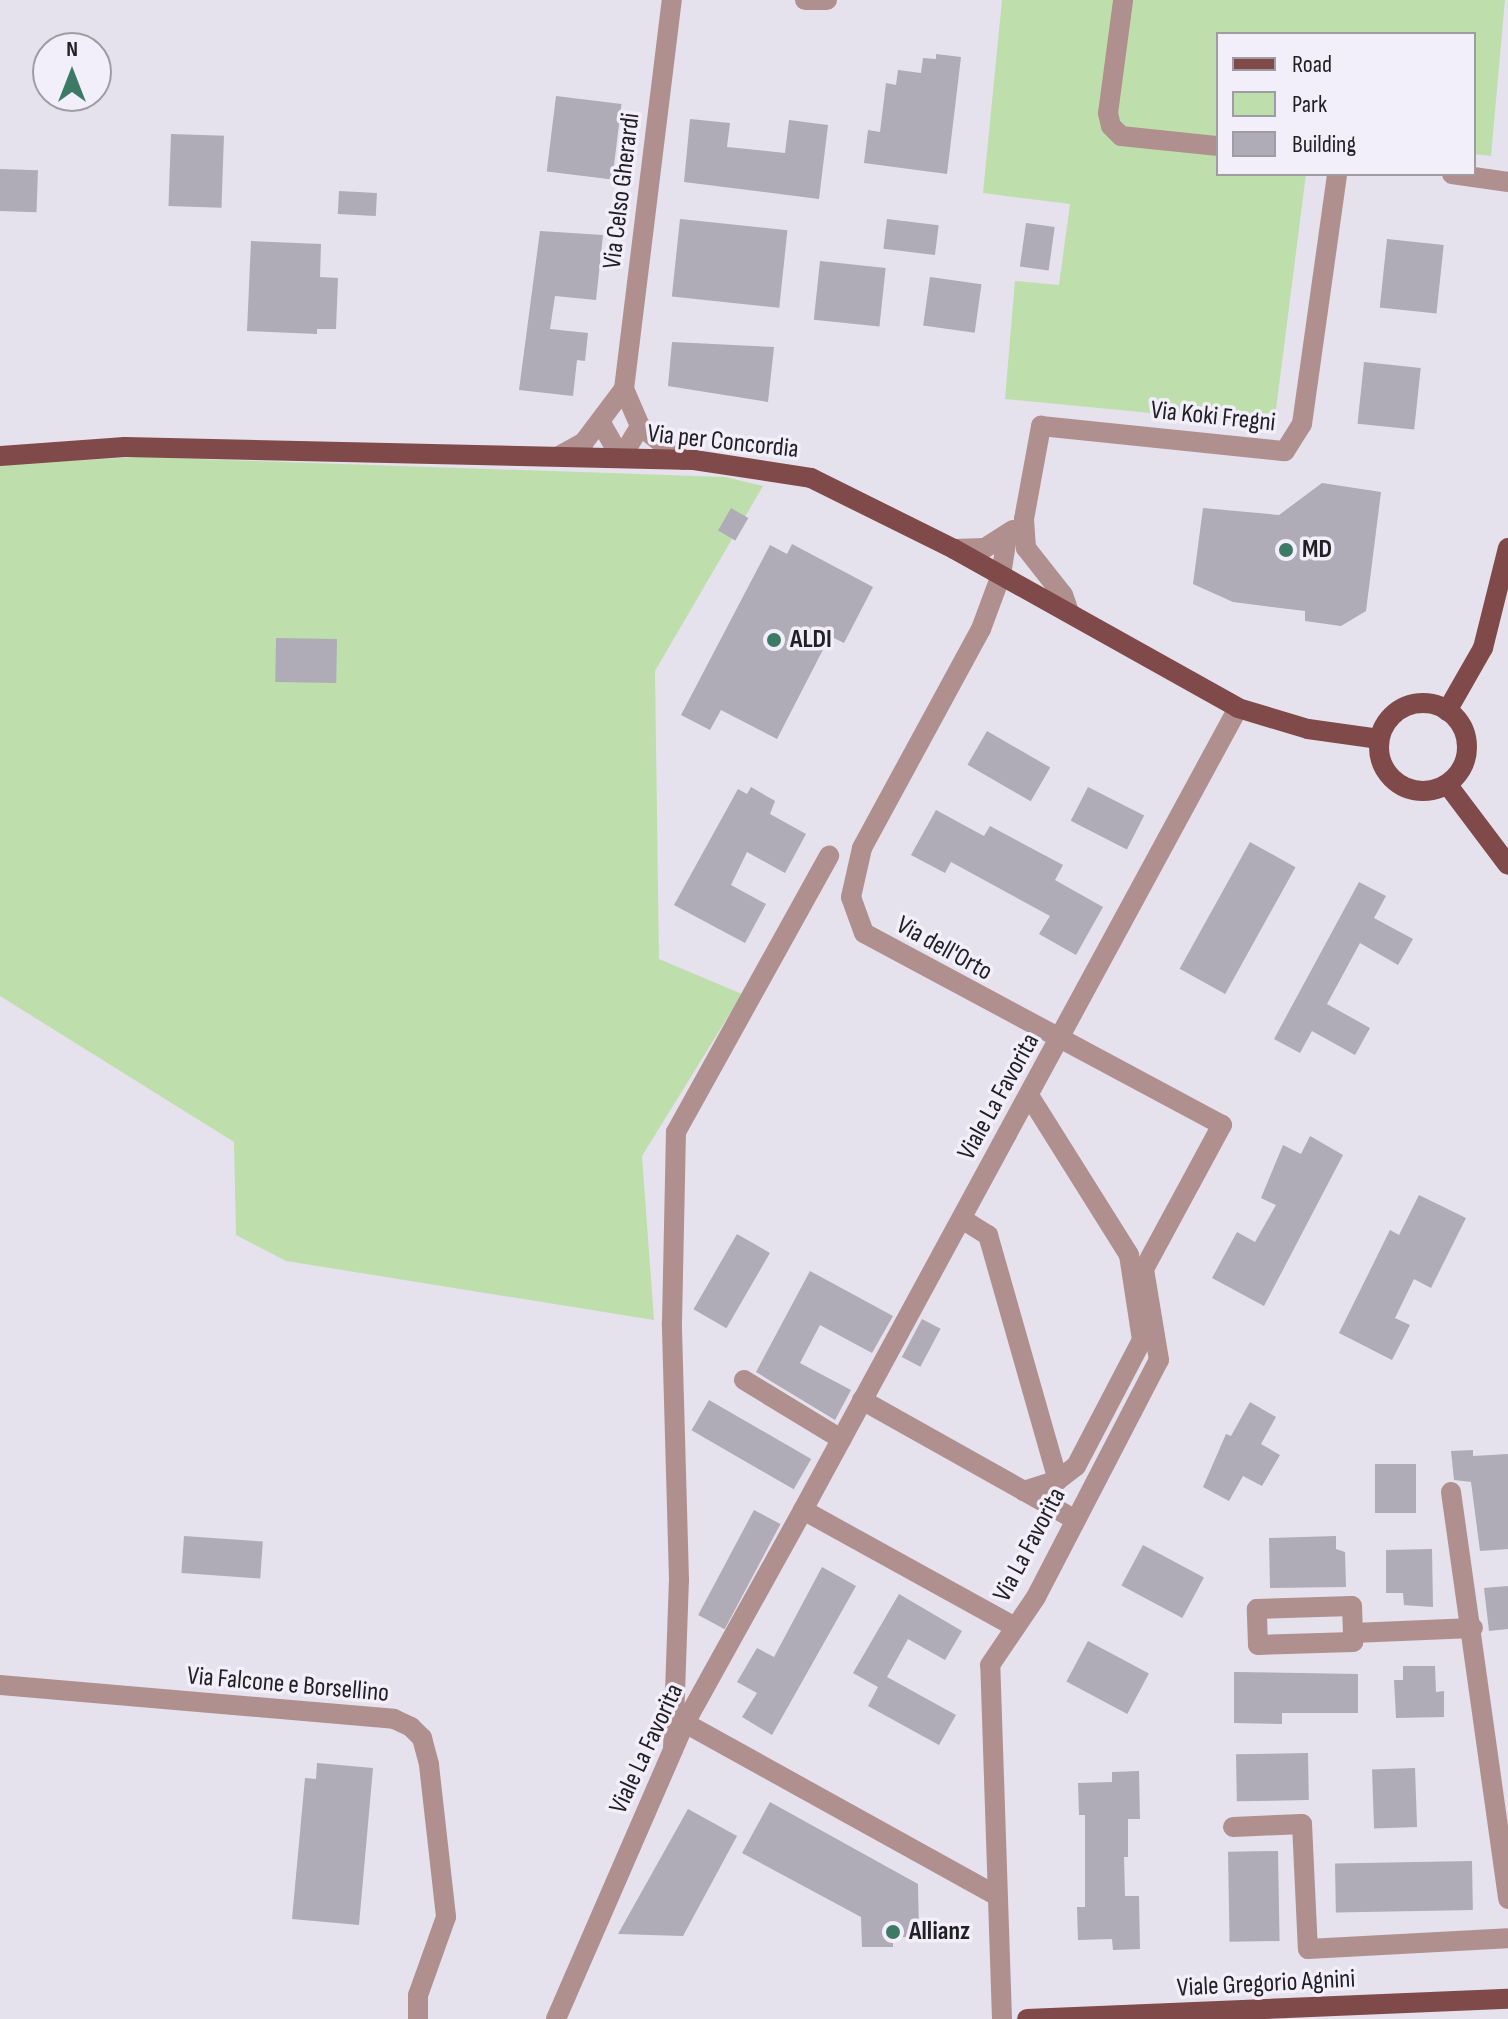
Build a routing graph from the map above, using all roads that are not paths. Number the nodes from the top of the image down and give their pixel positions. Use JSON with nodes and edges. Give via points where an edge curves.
{"nodes":[{"id":1,"x":672,"y":0,"type":"edge"},
{"id":2,"x":805,"y":0,"type":"edge"},
{"id":3,"x":827,"y":0,"type":"edge"},
{"id":4,"x":1123,"y":1,"type":"edge"},
{"id":5,"x":1216,"y":146,"type":"edge"},
{"id":6,"x":1337,"y":176,"type":"edge"},
{"id":7,"x":1466,"y":176,"type":"edge"},
{"id":8,"x":1508,"y":182,"type":"edge"},
{"id":9,"x":624,"y":389,"type":"junction"},
{"id":10,"x":601,"y":423,"type":"junction"},
{"id":11,"x":640,"y":426,"type":"junction"},
{"id":12,"x":0,"y":456,"type":"edge"},
{"id":13,"x":559,"y":456,"type":"junction"},
{"id":14,"x":621,"y":458,"type":"junction"},
{"id":15,"x":683,"y":460,"type":"junction"},
{"id":16,"x":1024,"y":519,"type":"junction"},
{"id":17,"x":1007,"y":537,"type":"junction"},
{"id":18,"x":1026,"y":548,"type":"junction"},
{"id":19,"x":1508,"y":548,"type":"edge"},
{"id":20,"x":954,"y":549,"type":"junction"},
{"id":21,"x":1001,"y":575,"type":"junction"},
{"id":22,"x":1069,"y":612,"type":"junction"},
{"id":23,"x":1238,"y":708,"type":"junction"},
{"id":24,"x":1447,"y":711,"type":"junction"},
{"id":25,"x":1379,"y":739,"type":"junction"},
{"id":26,"x":1447,"y":784,"type":"junction"},
{"id":27,"x":829,"y":856,"type":"dead end"},
{"id":28,"x":1508,"y":865,"type":"edge"},
{"id":29,"x":1059,"y":1040,"type":"junction"},
{"id":30,"x":1030,"y":1097,"type":"junction"},
{"id":31,"x":1222,"y":1125,"type":"joint"},
{"id":32,"x":962,"y":1219,"type":"junction"},
{"id":33,"x":744,"y":1380,"type":"dead end"},
{"id":34,"x":862,"y":1400,"type":"junction"},
{"id":35,"x":841,"y":1439,"type":"junction"},
{"id":36,"x":1058,"y":1480,"type":"junction"},
{"id":37,"x":1024,"y":1491,"type":"junction"},
{"id":38,"x":1451,"y":1492,"type":"dead end"},
{"id":39,"x":803,"y":1510,"type":"junction"},
{"id":40,"x":1074,"y":1519,"type":"junction"},
{"id":41,"x":1015,"y":1627,"type":"junction"},
{"id":42,"x":1473,"y":1628,"type":"junction"},
{"id":43,"x":1353,"y":1633,"type":"junction"},
{"id":44,"x":0,"y":1685,"type":"edge"},
{"id":45,"x":685,"y":1723,"type":"junction"},
{"id":46,"x":673,"y":1750,"type":"junction"},
{"id":47,"x":1233,"y":1827,"type":"dead end"},
{"id":48,"x":995,"y":1895,"type":"junction"},
{"id":49,"x":1508,"y":1899,"type":"edge"},
{"id":50,"x":1508,"y":1938,"type":"edge"},
{"id":51,"x":1508,"y":1999,"type":"edge"},
{"id":52,"x":1101,"y":2018,"type":"edge"},
{"id":53,"x":418,"y":2019,"type":"edge"},
{"id":54,"x":556,"y":2019,"type":"edge"},
{"id":55,"x":1002,"y":2019,"type":"edge"},
{"id":56,"x":1027,"y":2019,"type":"edge"}],
"edges":[{"from":1,"to":9,"type":"street","name":"Via Celso Gherardi"},
{"from":2,"to":3,"type":"street"},
{"from":4,"to":5,"type":"street","via":[[1108,113],[1111,126],[1121,136]]},
{"from":6,"to":16,"type":"street","name":"Via Koki Fregni","via":[[1296,442],[1285,451],[1264,451],[1049,423],[1038,434]]},
{"from":7,"to":8,"type":"street"},
{"from":9,"to":10,"type":"street","name":"Via Celso Gherardi"},
{"from":9,"to":11,"type":"street"},
{"from":10,"to":13,"type":"street","name":"Via Celso Gherardi","via":[[584,442]]},
{"from":10,"to":14,"type":"street"},
{"from":11,"to":14,"type":"street"},
{"from":11,"to":15,"type":"street"},
{"from":12,"to":13,"type":"main road","name":"Via per Concordia","via":[[125,447]]},
{"from":13,"to":14,"type":"main road","name":"Via per Concordia"},
{"from":14,"to":15,"type":"main road","name":"Via per Concordia"},
{"from":15,"to":20,"type":"main road","name":"Via per Concordia","via":[[811,478]]},
{"from":16,"to":17,"type":"street"},
{"from":16,"to":18,"type":"street","name":"Via Koki Fregni"},
{"from":17,"to":20,"type":"street","via":[[985,548]]},
{"from":17,"to":21,"type":"street"},
{"from":18,"to":21,"type":"street"},
{"from":18,"to":22,"type":"street","via":[[1063,595]]},
{"from":19,"to":24,"type":"main road","via":[[1483,648]]},
{"from":20,"to":21,"type":"main road","name":"Via per Concordia"},
{"from":21,"to":22,"type":"main road","name":"Via per Concordia"},
{"from":21,"to":29,"type":"street","name":"Via dell'Orto","via":[[981,629],[862,848],[851,897],[864,933]]},
{"from":22,"to":23,"type":"main road","name":"Via per Concordia"},
{"from":23,"to":25,"type":"main road","name":"Via per Concordia","via":[[1308,729]]},
{"from":23,"to":29,"type":"street","name":"Viale La Favorita"},
{"from":24,"to":25,"type":"main road","via":[[1420,703],[1406,707],[1393,714]]},
{"from":24,"to":26,"type":"main road","via":[[1463,729],[1467,754]]},
{"from":25,"to":26,"type":"main road","via":[[1383,768],[1405,788],[1434,790]]},
{"from":26,"to":28,"type":"main road"},
{"from":27,"to":46,"type":"street","via":[[676,1132],[672,1322],[679,1580]]},
{"from":29,"to":30,"type":"street","name":"Viale La Favorita"},
{"from":29,"to":31,"type":"street","name":"Via dell'Orto"},
{"from":30,"to":32,"type":"street","name":"Viale La Favorita"},
{"from":30,"to":36,"type":"street","via":[[1129,1255],[1142,1340],[1076,1466]]},
{"from":31,"to":40,"type":"street","name":"Via La Favorita","via":[[1144,1269],[1159,1360]]},
{"from":32,"to":34,"type":"street","name":"Viale La Favorita"},
{"from":32,"to":36,"type":"street","via":[[988,1235]]},
{"from":33,"to":35,"type":"street"},
{"from":34,"to":35,"type":"street","name":"Viale La Favorita"},
{"from":34,"to":37,"type":"street"},
{"from":35,"to":39,"type":"street","name":"Viale La Favorita"},
{"from":36,"to":37,"type":"street"},
{"from":37,"to":40,"type":"street"},
{"from":38,"to":42,"type":"street"},
{"from":39,"to":41,"type":"street"},
{"from":39,"to":45,"type":"street","name":"Viale La Favorita"},
{"from":40,"to":41,"type":"street","name":"Via La Favorita","via":[[1036,1597]]},
{"from":41,"to":48,"type":"street","name":"Via La Favorita","via":[[990,1665]]},
{"from":42,"to":43,"type":"street"},
{"from":42,"to":49,"type":"street"},
{"from":43,"to":43,"type":"street","via":[[1353,1642],[1258,1645],[1257,1609],[1352,1606]]},
{"from":44,"to":53,"type":"street","name":"Via Falcone e Borsellino","via":[[394,1719],[411,1727],[422,1738],[429,1765],[446,1917],[418,1995]]},
{"from":45,"to":46,"type":"street","name":"Viale La Favorita"},
{"from":45,"to":48,"type":"street"},
{"from":46,"to":54,"type":"street","name":"Viale La Favorita"},
{"from":47,"to":50,"type":"street","via":[[1302,1824],[1308,1949]]},
{"from":48,"to":55,"type":"street","name":"Via La Favorita"},
{"from":51,"to":52,"type":"main road","name":"Viale Gregorio Agnini"},
{"from":52,"to":56,"type":"main road","name":"Viale Gregorio Agnini"}]}
